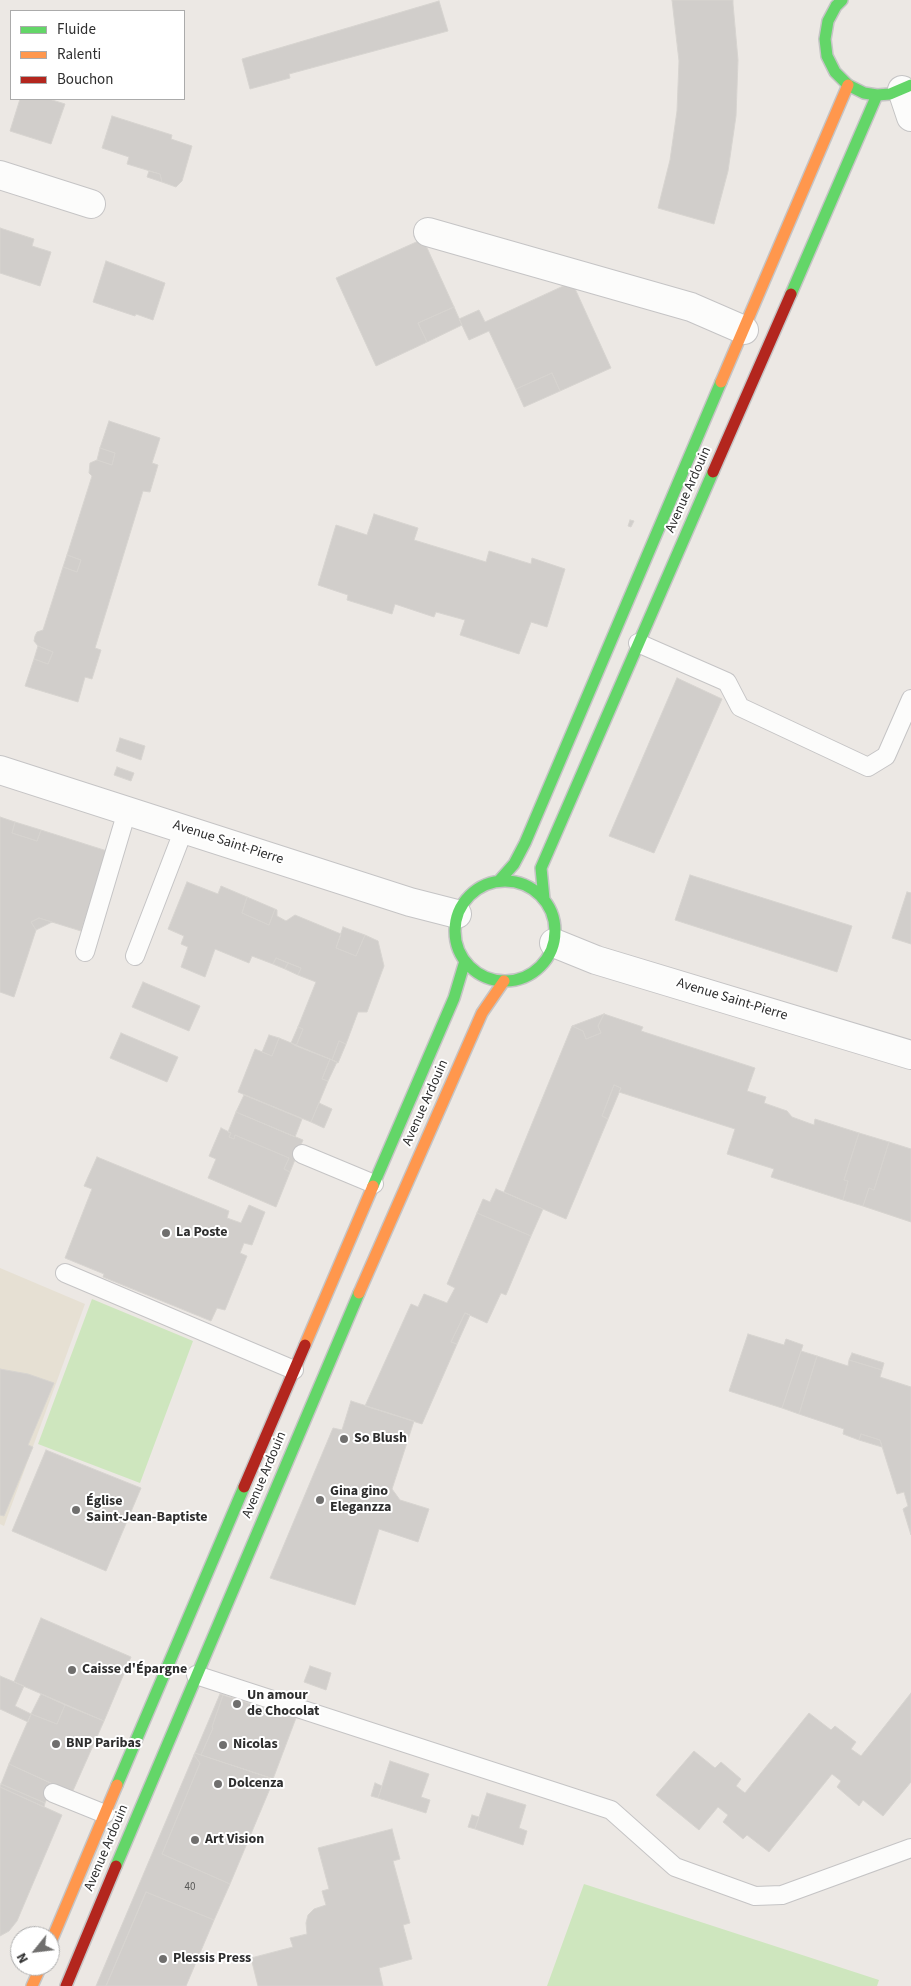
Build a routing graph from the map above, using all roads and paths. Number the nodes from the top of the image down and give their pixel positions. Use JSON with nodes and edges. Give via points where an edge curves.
{"nodes":[{"id":1,"x":842,"y":0,"type":"edge"},
{"id":2,"x":848,"y":85,"type":"junction"},
{"id":3,"x":897,"y":90,"type":"edge"},
{"id":4,"x":911,"y":117,"type":"edge"},
{"id":5,"x":0,"y":175,"type":"edge"},
{"id":6,"x":91,"y":204,"type":"dead end"},
{"id":7,"x":428,"y":232,"type":"dead end"},
{"id":8,"x":744,"y":330,"type":"junction"},
{"id":9,"x":638,"y":643,"type":"junction"},
{"id":10,"x":911,"y":699,"type":"edge"},
{"id":11,"x":0,"y":770,"type":"edge"},
{"id":12,"x":127,"y":811,"type":"junction"},
{"id":13,"x":184,"y":829,"type":"junction"},
{"id":14,"x":499,"y":880,"type":"junction"},
{"id":15,"x":544,"y":899,"type":"junction"},
{"id":16,"x":457,"y":914,"type":"junction"},
{"id":17,"x":554,"y":943,"type":"junction"},
{"id":18,"x":85,"y":952,"type":"dead end"},
{"id":19,"x":135,"y":956,"type":"dead end"},
{"id":20,"x":465,"y":961,"type":"junction"},
{"id":21,"x":504,"y":981,"type":"junction"},
{"id":22,"x":911,"y":1055,"type":"edge"},
{"id":23,"x":302,"y":1154,"type":"dead end"},
{"id":24,"x":374,"y":1184,"type":"junction"},
{"id":25,"x":65,"y":1273,"type":"dead end"},
{"id":26,"x":294,"y":1370,"type":"junction"},
{"id":27,"x":196,"y":1675,"type":"junction"},
{"id":28,"x":53,"y":1793,"type":"dead end"},
{"id":29,"x":105,"y":1814,"type":"junction"},
{"id":30,"x":911,"y":1848,"type":"edge"},
{"id":31,"x":58,"y":1926,"type":"edge"},
{"id":32,"x":66,"y":1986,"type":"edge"}],
"edges":[{"from":1,"to":2,"type":"street","via":[[828,21],[825,39],[827,56],[835,72]]},
{"from":2,"to":3,"type":"street","via":[[864,92]]},
{"from":2,"to":8,"type":"street","name":"Avenue Ardouin"},
{"from":3,"to":4,"type":"street"},
{"from":3,"to":9,"type":"street","name":"Avenue Ardouin"},
{"from":5,"to":6,"type":"street"},
{"from":7,"to":8,"type":"street","via":[[691,307]]},
{"from":8,"to":14,"type":"street","name":"Avenue Ardouin","via":[[525,843],[514,864]]},
{"from":9,"to":10,"type":"lane","via":[[727,682],[740,707],[868,767],[886,756]]},
{"from":9,"to":15,"type":"street","name":"Avenue Ardouin","via":[[542,868]]},
{"from":11,"to":12,"type":"street","name":"Avenue Saint-Pierre"},
{"from":12,"to":13,"type":"street","name":"Avenue Saint-Pierre"},
{"from":12,"to":18,"type":"lane"},
{"from":13,"to":16,"type":"street","name":"Avenue Saint-Pierre","via":[[410,902]]},
{"from":13,"to":19,"type":"lane"},
{"from":14,"to":15,"type":"street","via":[[531,888]]},
{"from":14,"to":16,"type":"street","via":[[474,891]]},
{"from":15,"to":17,"type":"street","via":[[555,927]]},
{"from":16,"to":20,"type":"street","via":[[454,930],[457,947]]},
{"from":17,"to":21,"type":"street","via":[[536,971],[520,979]]},
{"from":17,"to":22,"type":"street","name":"Avenue Saint-Pierre","via":[[596,960]]},
{"from":20,"to":21,"type":"street","via":[[475,972]]},
{"from":20,"to":24,"type":"street","name":"Avenue Ardouin","via":[[454,998]]},
{"from":21,"to":27,"type":"street","name":"Avenue Ardouin","via":[[482,1013]]},
{"from":23,"to":24,"type":"lane"},
{"from":24,"to":26,"type":"street","name":"Avenue Ardouin"},
{"from":25,"to":26,"type":"lane"},
{"from":26,"to":29,"type":"street","name":"Avenue Ardouin"},
{"from":27,"to":30,"type":"lane","via":[[611,1810],[675,1867],[755,1896],[782,1895]]},
{"from":27,"to":32,"type":"street","name":"Avenue Ardouin"},
{"from":28,"to":29,"type":"lane"},
{"from":29,"to":31,"type":"street","name":"Avenue Ardouin"}]}
